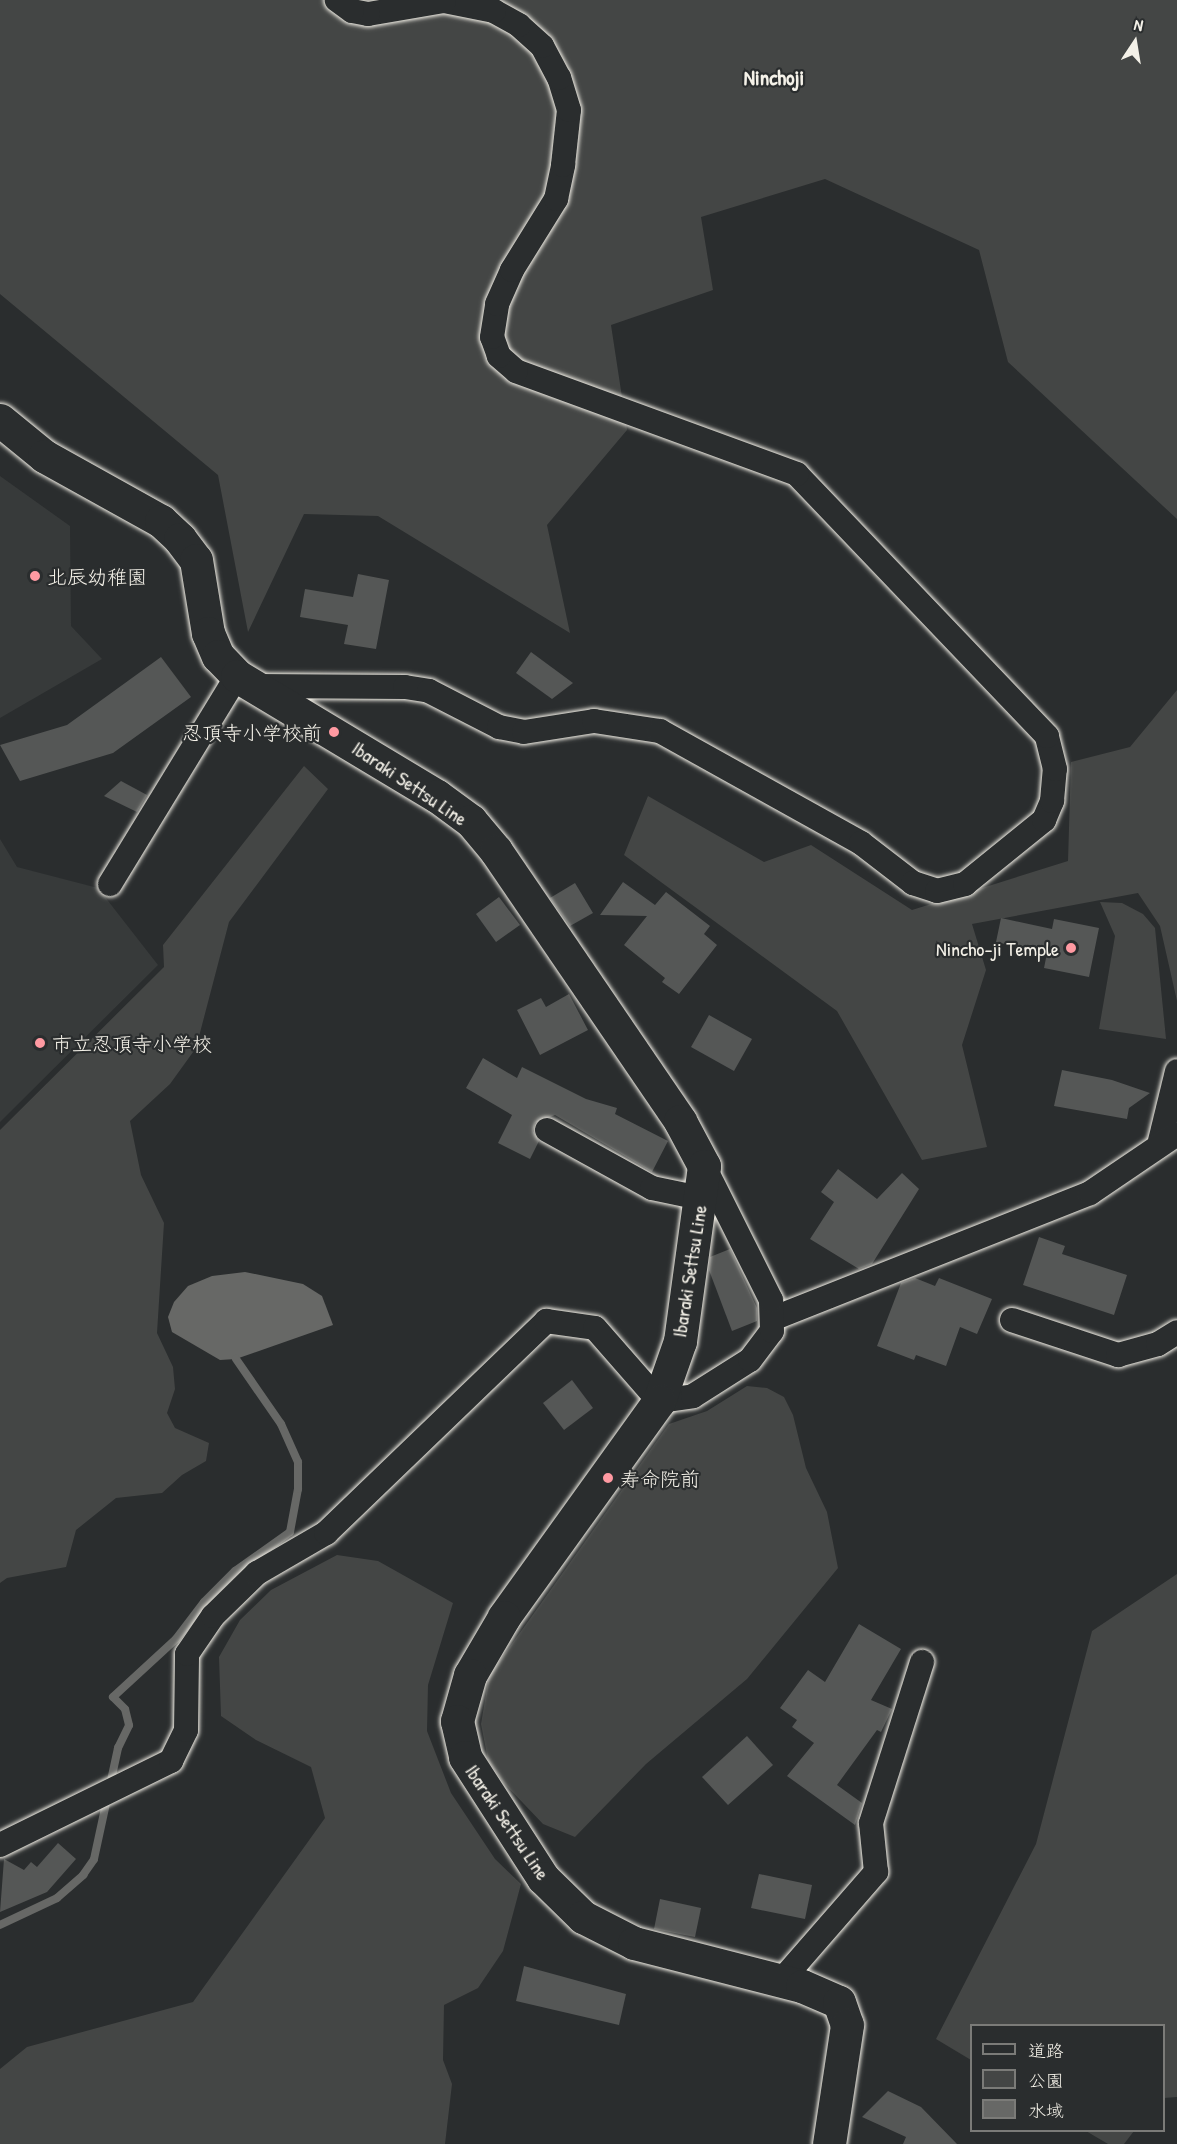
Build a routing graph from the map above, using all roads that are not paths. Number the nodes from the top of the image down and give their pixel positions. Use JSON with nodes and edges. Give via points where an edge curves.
{"nodes":[{"id":1,"x":337,"y":0,"type":"edge"},
{"id":2,"x":0,"y":420,"type":"edge"},
{"id":3,"x":246,"y":681,"type":"junction"},
{"id":4,"x":110,"y":884,"type":"dead end"},
{"id":5,"x":1177,"y":1071,"type":"edge"},
{"id":6,"x":547,"y":1130,"type":"dead end"},
{"id":7,"x":1168,"y":1139,"type":"edge"},
{"id":8,"x":702,"y":1182,"type":"junction"},
{"id":9,"x":772,"y":1320,"type":"junction"},
{"id":10,"x":1012,"y":1320,"type":"dead end"},
{"id":11,"x":1177,"y":1332,"type":"edge"},
{"id":12,"x":659,"y":1401,"type":"junction"},
{"id":13,"x":922,"y":1662,"type":"dead end"},
{"id":14,"x":0,"y":1845,"type":"edge"},
{"id":15,"x":781,"y":1981,"type":"junction"},
{"id":16,"x":836,"y":2140,"type":"edge"}],
"edges":[{"from":1,"to":3,"type":"street","via":[[352,11],[368,14],[444,1],[494,11],[519,24],[542,46],[559,78],[569,110],[563,165],[556,199],[512,270],[497,304],[492,337],[500,357],[516,371],[796,474],[1047,736],[1055,769],[1052,801],[1044,820],[965,884],[937,891],[913,883],[861,843],[660,731],[594,721],[524,732],[499,727],[429,691],[413,688]]},
{"from":2,"to":3,"type":"main road","name":"Ibaraki Settsu Line","via":[[44,456],[161,520],[180,539],[196,560],[208,633],[218,656]]},
{"from":3,"to":4,"type":"street"},
{"from":3,"to":8,"type":"main road","name":"Ibaraki Settsu Line","via":[[437,796],[471,821],[680,1121]]},
{"from":5,"to":7,"type":"street"},
{"from":6,"to":8,"type":"street","via":[[652,1188]]},
{"from":7,"to":9,"type":"street","via":[[1090,1193]]},
{"from":8,"to":9,"type":"street","via":[[771,1300]]},
{"from":8,"to":12,"type":"main road","name":"Ibaraki Settsu Line","via":[[680,1341]]},
{"from":9,"to":12,"type":"street","via":[[772,1331],[750,1360],[693,1396]]},
{"from":10,"to":11,"type":"street","via":[[1118,1355],[1158,1344]]},
{"from":12,"to":14,"type":"street","via":[[594,1328],[546,1321],[326,1533],[257,1572],[213,1616],[186,1654],[186,1730],[171,1761]]},
{"from":12,"to":15,"type":"main road","name":"Ibaraki Settsu Line","via":[[504,1617],[470,1675],[457,1721],[465,1757],[543,1878],[583,1917],[634,1943]]},
{"from":13,"to":15,"type":"street","via":[[871,1823],[876,1872]]},
{"from":15,"to":16,"type":"main road","name":"Ibaraki Settsu Line","via":[[839,2002],[847,2025]]}]}
